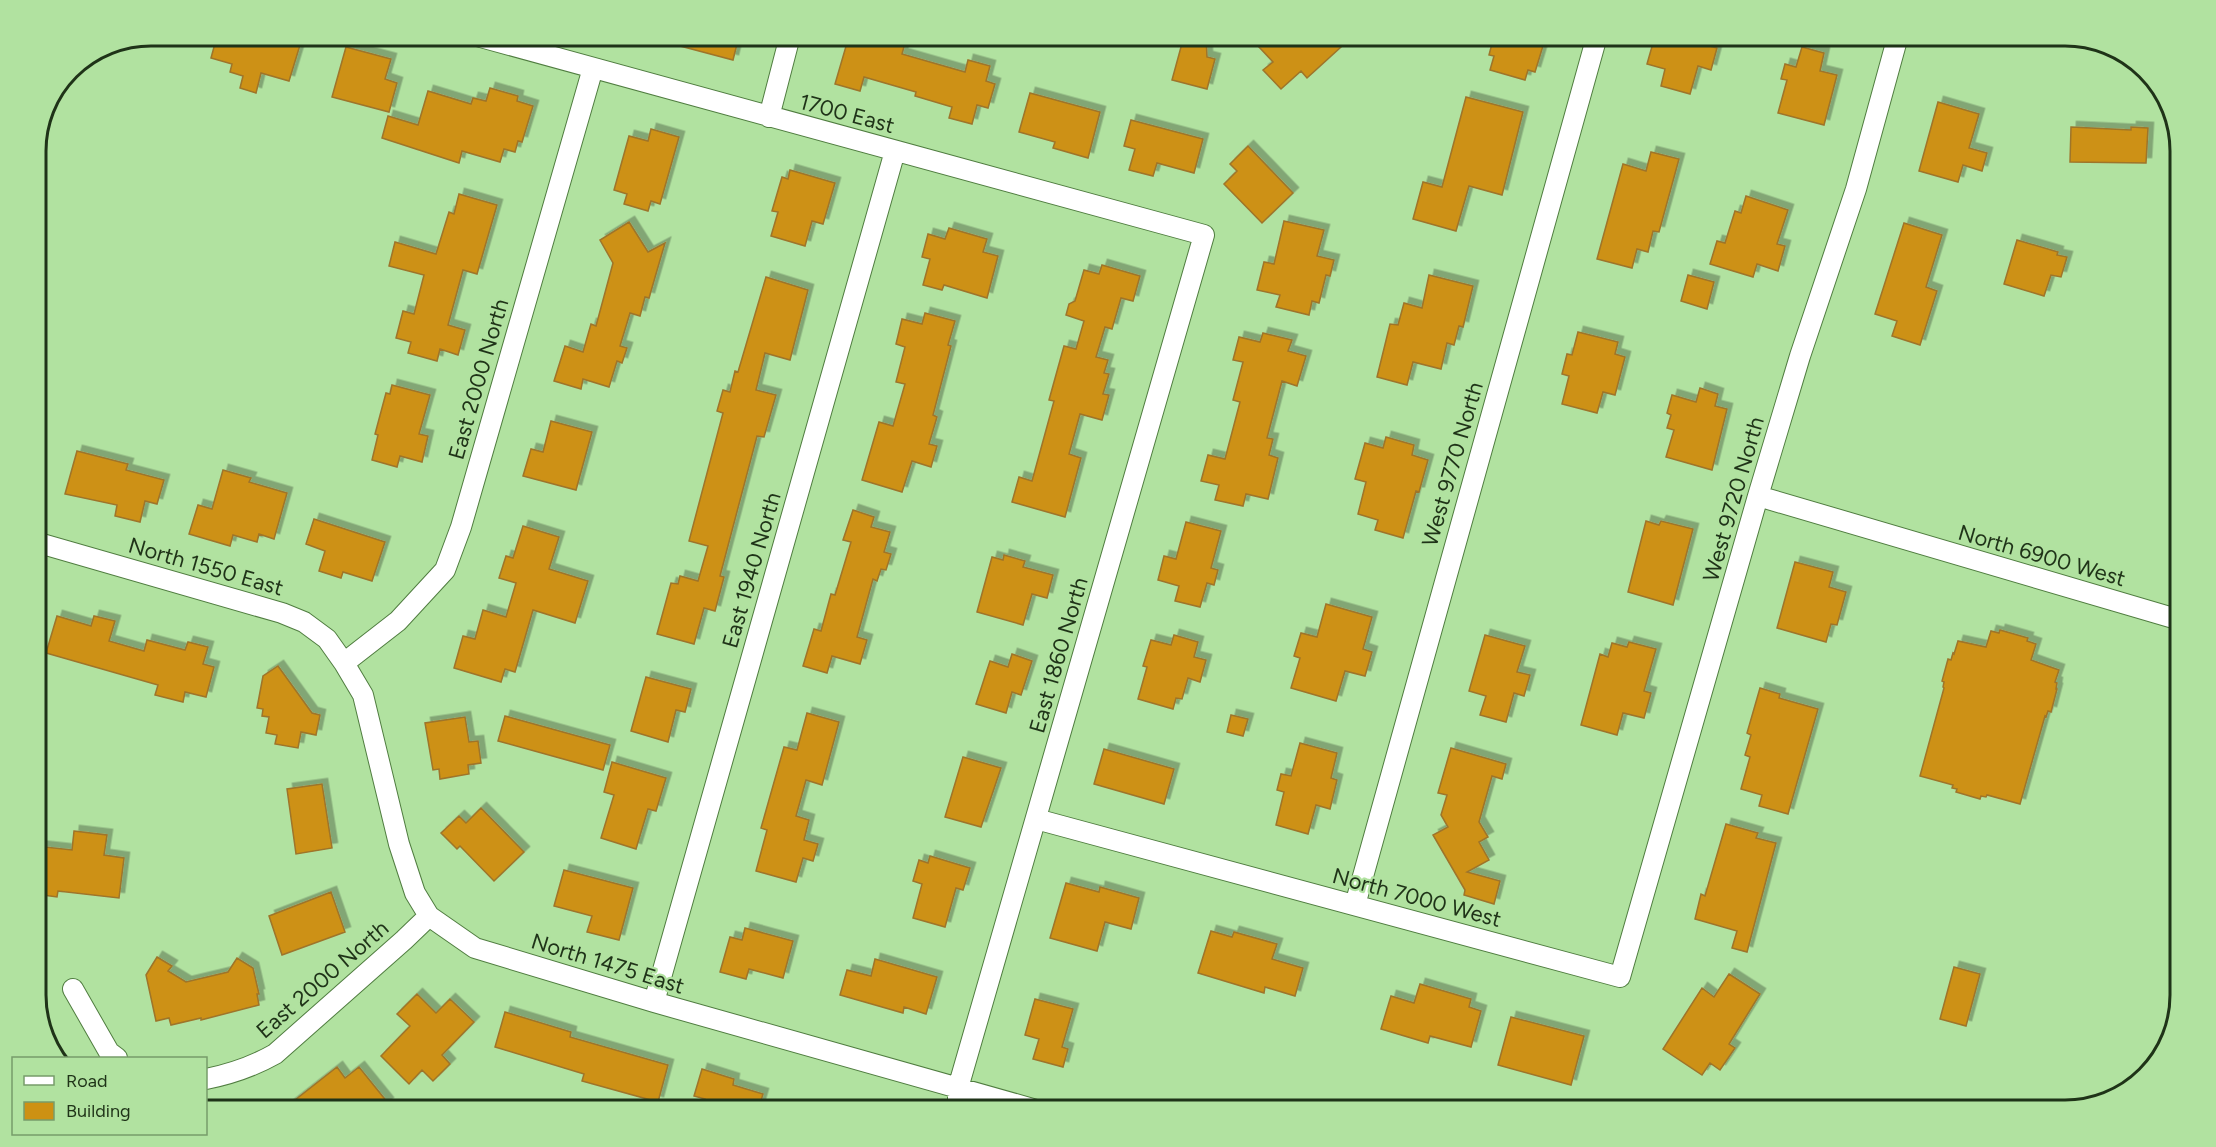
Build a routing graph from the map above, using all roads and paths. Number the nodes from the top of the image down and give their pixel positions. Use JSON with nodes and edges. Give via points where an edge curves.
{"nodes":[{"id":1,"x":1594,"y":46,"type":"edge"},
{"id":2,"x":1895,"y":46,"type":"edge"},
{"id":3,"x":516,"y":47,"type":"edge"},
{"id":4,"x":787,"y":47,"type":"edge"},
{"id":5,"x":593,"y":68,"type":"junction"},
{"id":6,"x":769,"y":117,"type":"junction"},
{"id":7,"x":895,"y":151,"type":"junction"},
{"id":8,"x":1204,"y":235,"type":"joint"},
{"id":9,"x":1758,"y":496,"type":"junction"},
{"id":10,"x":47,"y":545,"type":"edge"},
{"id":11,"x":2170,"y":617,"type":"edge"},
{"id":12,"x":344,"y":663,"type":"junction"},
{"id":13,"x":1036,"y":819,"type":"junction"},
{"id":14,"x":1355,"y":905,"type":"junction"},
{"id":15,"x":429,"y":916,"type":"junction"},
{"id":16,"x":1620,"y":977,"type":"joint"},
{"id":17,"x":73,"y":989,"type":"dead end"},
{"id":18,"x":654,"y":1002,"type":"junction"},
{"id":19,"x":115,"y":1057,"type":"edge"},
{"id":20,"x":207,"y":1079,"type":"edge"},
{"id":21,"x":958,"y":1088,"type":"junction"},
{"id":22,"x":958,"y":1100,"type":"edge"},
{"id":23,"x":1001,"y":1100,"type":"edge"}],
"edges":[{"from":1,"to":14,"type":"street","name":"West 9770 North"},
{"from":2,"to":9,"type":"street","name":"West 9720 North","via":[[1856,189]]},
{"from":3,"to":5,"type":"street","name":"1700 East"},
{"from":4,"to":6,"type":"street"},
{"from":5,"to":6,"type":"street","name":"1700 East"},
{"from":5,"to":12,"type":"street","name":"East 2000 North","via":[[461,527],[445,570],[398,621]]},
{"from":6,"to":7,"type":"street","name":"1700 East"},
{"from":7,"to":8,"type":"street","name":"1700 East"},
{"from":7,"to":18,"type":"street","name":"East 1940 North"},
{"from":8,"to":13,"type":"street","name":"East 1860 North"},
{"from":9,"to":11,"type":"street","name":"North 6900 West"},
{"from":9,"to":16,"type":"street","name":"West 9720 North"},
{"from":10,"to":12,"type":"street","name":"North 1550 East","via":[[282,613],[304,622],[327,639]]},
{"from":12,"to":15,"type":"street","name":"North 1475 East","via":[[363,695],[399,844],[415,893]]},
{"from":13,"to":14,"type":"street","name":"North 7000 West"},
{"from":13,"to":21,"type":"street","name":"East 1860 North"},
{"from":14,"to":16,"type":"street","name":"North 7000 West"},
{"from":15,"to":18,"type":"street","name":"North 1475 East","via":[[475,948]]},
{"from":15,"to":20,"type":"street","name":"East 2000 North","via":[[275,1054],[236,1073]]},
{"from":17,"to":19,"type":"street"},
{"from":18,"to":21,"type":"street","name":"North 1475 East"},
{"from":21,"to":22,"type":"street","name":"East 1860 North"},
{"from":21,"to":23,"type":"street","name":"North 1475 East"}]}
